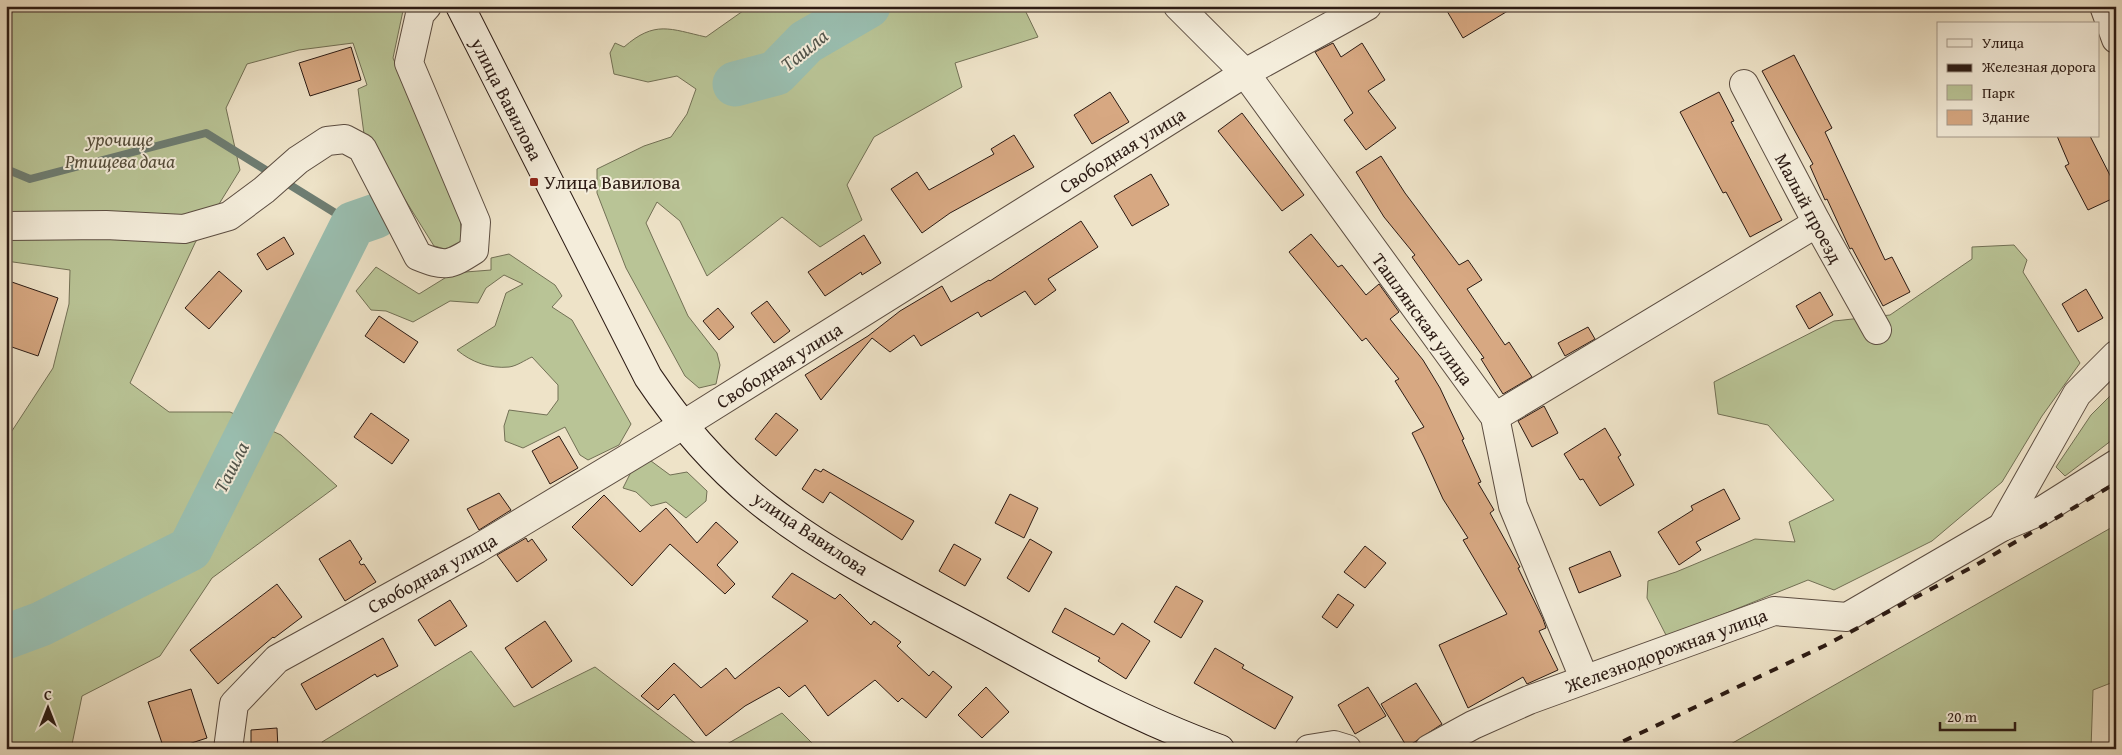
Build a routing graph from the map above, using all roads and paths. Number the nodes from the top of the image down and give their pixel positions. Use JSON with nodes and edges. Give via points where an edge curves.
{"nodes":[{"id":1,"x":426,"y":6,"type":"edge"},
{"id":2,"x":460,"y":6,"type":"edge"},
{"id":3,"x":1178,"y":6,"type":"edge"},
{"id":4,"x":1367,"y":6,"type":"edge"},
{"id":5,"x":2104,"y":6,"type":"edge"},
{"id":6,"x":2116,"y":39,"type":"edge"},
{"id":7,"x":1245,"y":74,"type":"junction"},
{"id":8,"x":1744,"y":84,"type":"dead end"},
{"id":9,"x":1816,"y":224,"type":"junction"},
{"id":10,"x":6,"y":226,"type":"edge"},
{"id":11,"x":1876,"y":330,"type":"dead end"},
{"id":12,"x":2116,"y":355,"type":"edge"},
{"id":13,"x":1495,"y":418,"type":"junction"},
{"id":14,"x":683,"y":425,"type":"junction"},
{"id":15,"x":2116,"y":464,"type":"edge"},
{"id":16,"x":2002,"y":527,"type":"junction"},
{"id":17,"x":1584,"y":678,"type":"junction"},
{"id":18,"x":228,"y":749,"type":"edge"},
{"id":19,"x":1220,"y":749,"type":"edge"},
{"id":20,"x":1309,"y":749,"type":"edge"},
{"id":21,"x":1347,"y":749,"type":"edge"},
{"id":22,"x":1429,"y":749,"type":"edge"}],
"edges":[{"from":1,"to":10,"type":"street","via":[[420,14],[409,63],[476,222],[474,250],[453,263],[435,263],[418,256],[362,148],[345,139],[327,141],[298,160],[228,216],[184,229],[106,225]]},
{"from":2,"to":14,"type":"street","name":"улица Вавилова","via":[[648,377]]},
{"from":3,"to":7,"type":"street","name":"Ташлянская улица"},
{"from":4,"to":7,"type":"street","name":"Свободная улица"},
{"from":5,"to":6,"type":"street"},
{"from":7,"to":13,"type":"street","name":"Ташлянская улица"},
{"from":7,"to":14,"type":"street","name":"Свободная улица"},
{"from":8,"to":9,"type":"street","name":"Малый проезд"},
{"from":9,"to":11,"type":"street","name":"Малый проезд"},
{"from":9,"to":13,"type":"street"},
{"from":12,"to":16,"type":"street","via":[[2077,394]]},
{"from":13,"to":17,"type":"street","name":"Ташлянская улица","via":[[1513,506]]},
{"from":14,"to":18,"type":"street","name":"Свободная улица","via":[[477,549],[277,659],[234,704]]},
{"from":14,"to":19,"type":"street","name":"улица Вавилова","via":[[722,468],[768,508],[836,554],[1114,702]]},
{"from":15,"to":16,"type":"street","name":"Железнодорожная улица","via":[[2043,510]]},
{"from":16,"to":17,"type":"street","name":"Железнодорожная улица","via":[[1847,616],[1774,611]]},
{"from":17,"to":22,"type":"street","name":"Железнодорожная улица","via":[[1481,721]]},
{"from":20,"to":21,"type":"street","via":[[1334,745]]}]}
